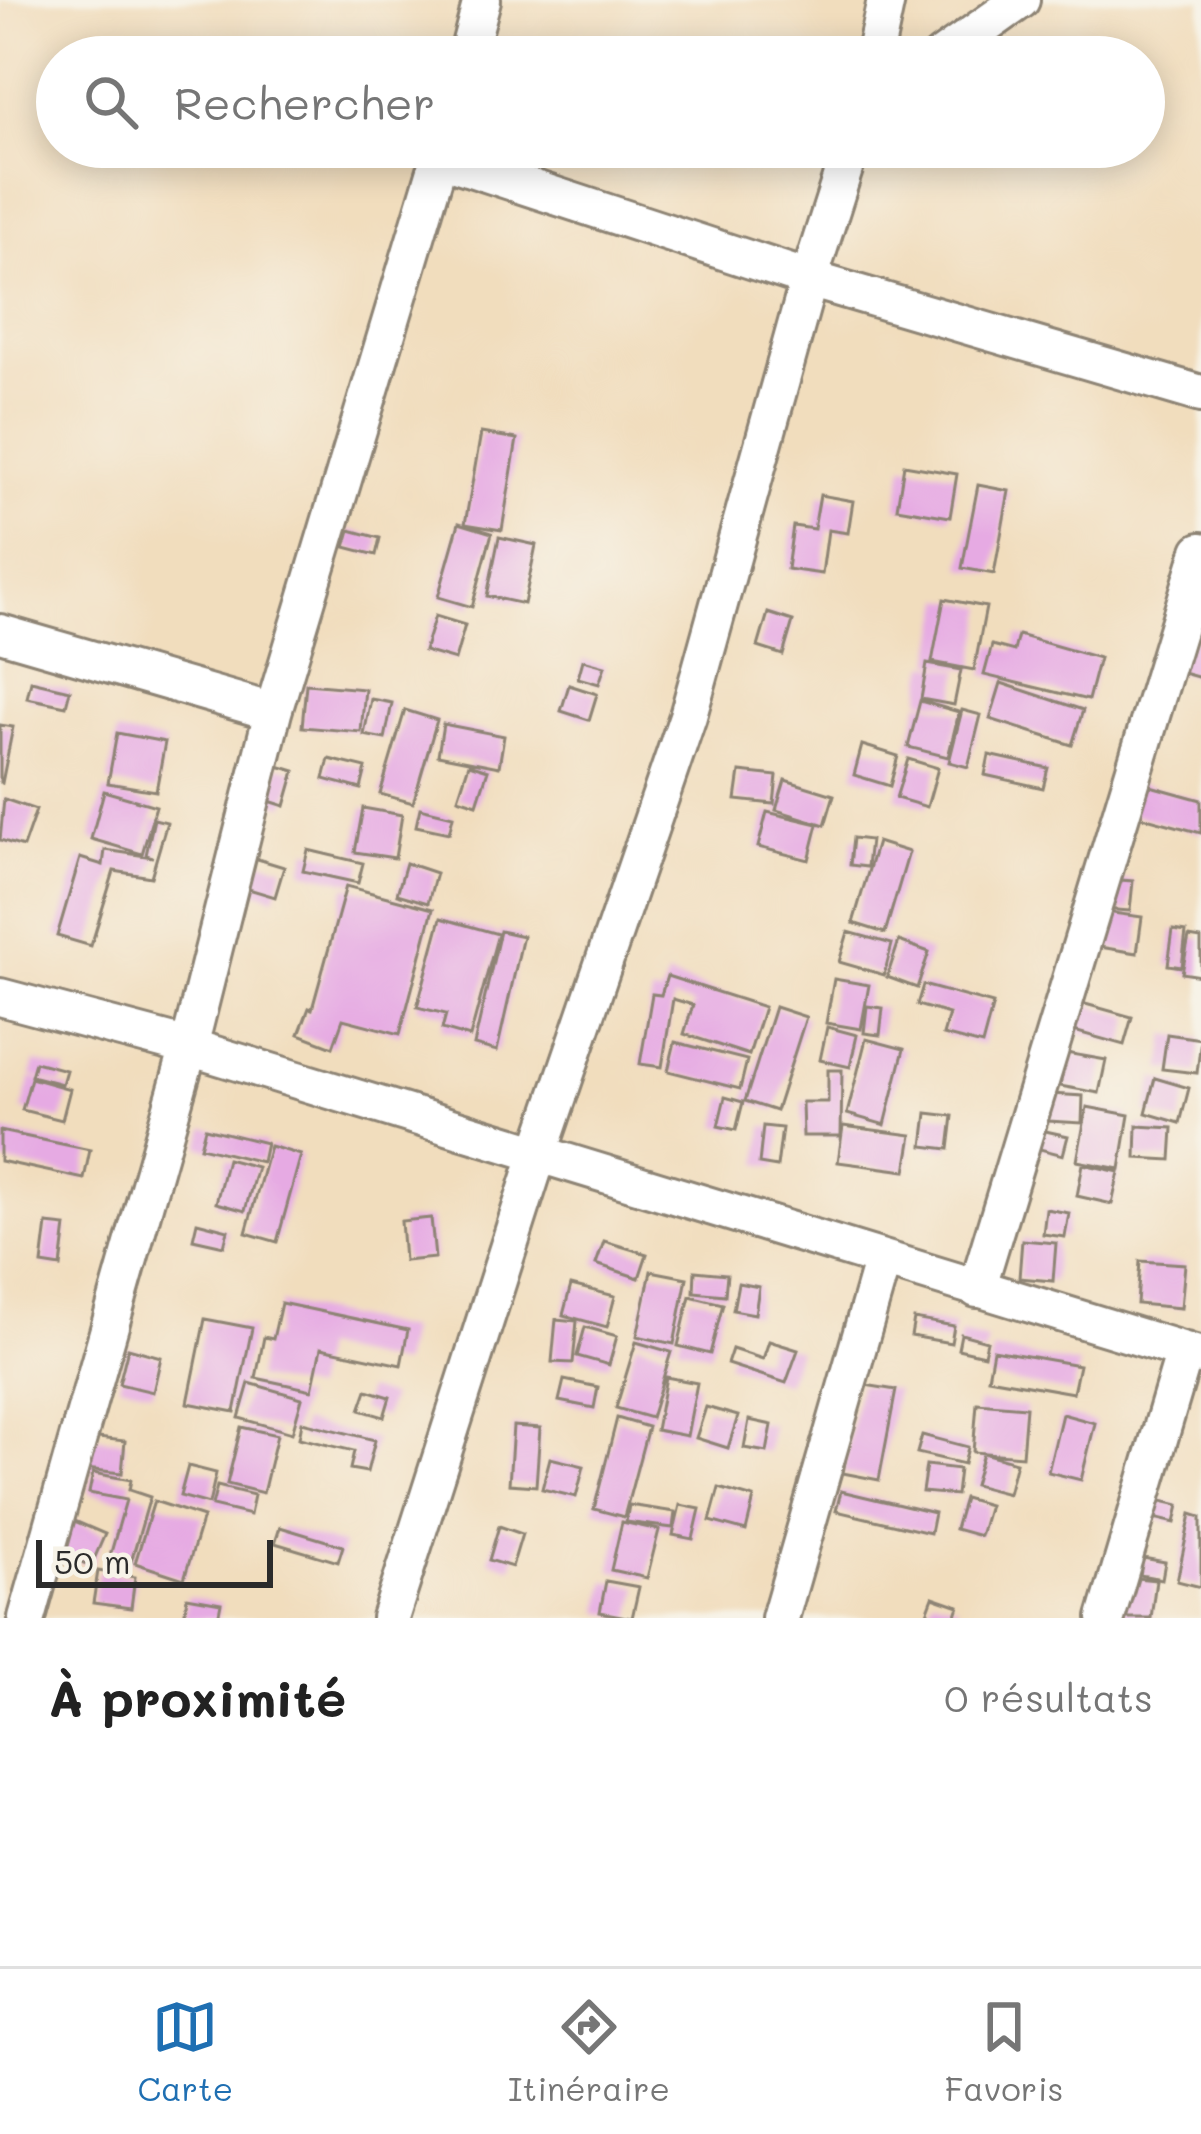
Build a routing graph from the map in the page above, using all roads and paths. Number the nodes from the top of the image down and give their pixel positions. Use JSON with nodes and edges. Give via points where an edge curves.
{"nodes":[{"id":1,"x":482,"y":0,"type":"edge"},
{"id":2,"x":886,"y":0,"type":"edge"},
{"id":3,"x":1022,"y":0,"type":"edge"},
{"id":4,"x":473,"y":36,"type":"edge"},
{"id":5,"x":878,"y":36,"type":"edge"},
{"id":6,"x":970,"y":36,"type":"edge"},
{"id":7,"x":437,"y":168,"type":"edge"},
{"id":8,"x":486,"y":168,"type":"edge"},
{"id":9,"x":844,"y":168,"type":"edge"},
{"id":10,"x":809,"y":278,"type":"junction"},
{"id":11,"x":1201,"y":394,"type":"edge"},
{"id":12,"x":1201,"y":551,"type":"edge"},
{"id":13,"x":0,"y":633,"type":"edge"},
{"id":14,"x":273,"y":712,"type":"junction"},
{"id":15,"x":0,"y":997,"type":"edge"},
{"id":16,"x":189,"y":1047,"type":"junction"},
{"id":17,"x":538,"y":1156,"type":"junction"},
{"id":18,"x":883,"y":1259,"type":"junction"},
{"id":19,"x":977,"y":1288,"type":"junction"},
{"id":20,"x":1193,"y":1354,"type":"edge"},
{"id":21,"x":27,"y":1618,"type":"edge"},
{"id":22,"x":390,"y":1618,"type":"edge"},
{"id":23,"x":780,"y":1618,"type":"edge"},
{"id":24,"x":1106,"y":1618,"type":"edge"}],
"edges":[{"from":1,"to":4,"type":"street"},
{"from":2,"to":5,"type":"street"},
{"from":3,"to":6,"type":"street"},
{"from":7,"to":14,"type":"street"},
{"from":8,"to":10,"type":"street"},
{"from":9,"to":10,"type":"street"},
{"from":10,"to":11,"type":"street"},
{"from":10,"to":17,"type":"street","via":[[688,716]]},
{"from":12,"to":19,"type":"street"},
{"from":13,"to":14,"type":"street"},
{"from":14,"to":16,"type":"street"},
{"from":15,"to":16,"type":"street"},
{"from":16,"to":17,"type":"street"},
{"from":16,"to":21,"type":"street"},
{"from":17,"to":18,"type":"street"},
{"from":17,"to":22,"type":"street"},
{"from":18,"to":19,"type":"street"},
{"from":18,"to":23,"type":"street"},
{"from":19,"to":20,"type":"street"},
{"from":20,"to":24,"type":"street"}]}
